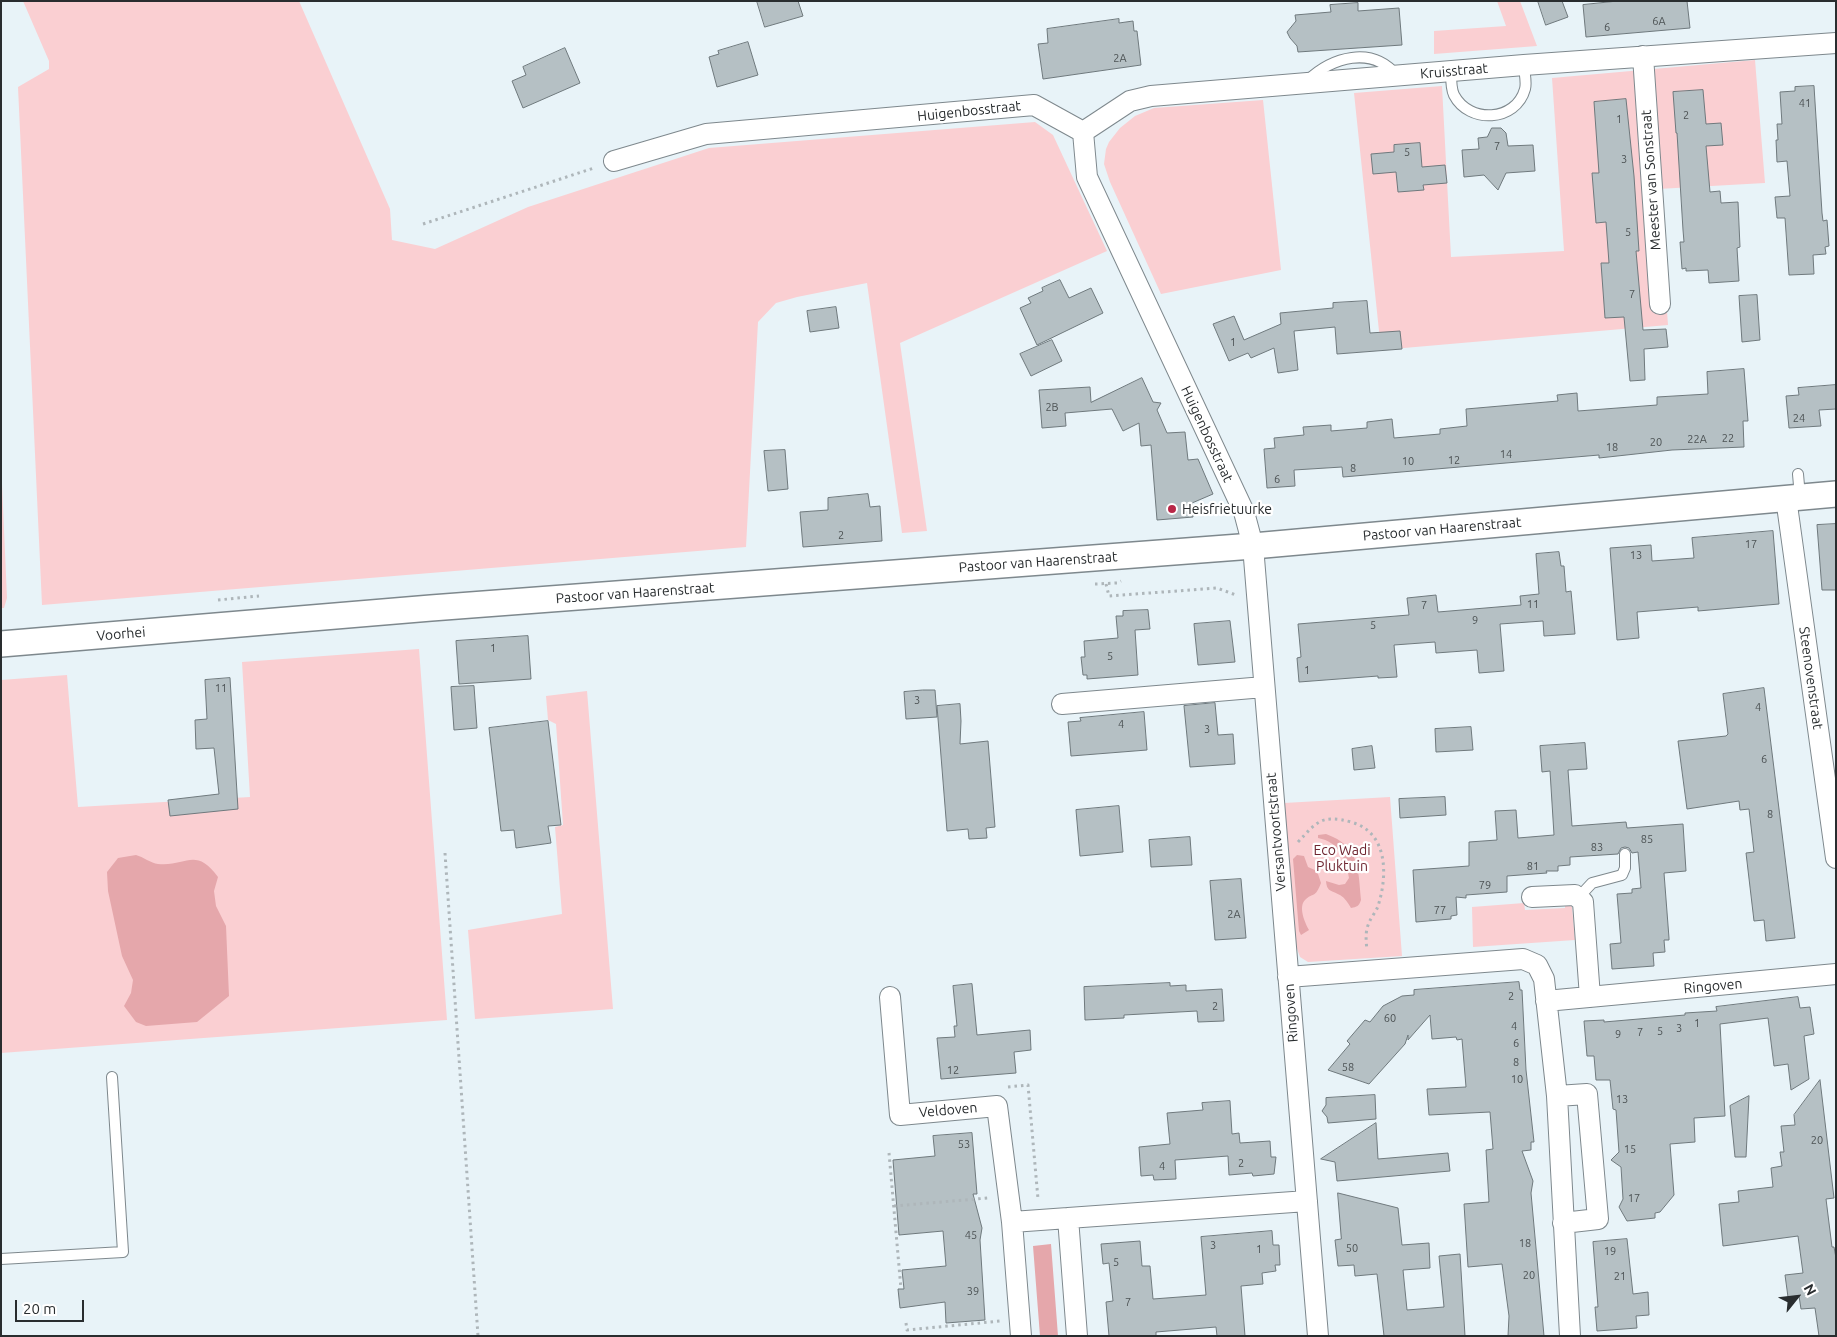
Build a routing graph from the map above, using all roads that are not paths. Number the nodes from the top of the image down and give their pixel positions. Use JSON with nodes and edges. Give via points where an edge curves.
{"nodes":[{"id":1,"x":1836,"y":43,"type":"edge"},
{"id":2,"x":1643,"y":56,"type":"junction"},
{"id":3,"x":1524,"y":65,"type":"junction"},
{"id":4,"x":1450,"y":72,"type":"junction"},
{"id":5,"x":1083,"y":132,"type":"junction"},
{"id":6,"x":614,"y":161,"type":"road end"},
{"id":7,"x":1660,"y":304,"type":"dead end"},
{"id":8,"x":1795,"y":490,"type":"junction"},
{"id":9,"x":1836,"y":494,"type":"edge"},
{"id":10,"x":1252,"y":546,"type":"junction"},
{"id":11,"x":241,"y":624,"type":"joint"},
{"id":12,"x":1,"y":644,"type":"edge"},
{"id":13,"x":1264,"y":687,"type":"junction"},
{"id":14,"x":1062,"y":704,"type":"dead end"},
{"id":15,"x":1625,"y":854,"type":"dead end"},
{"id":16,"x":1836,"y":858,"type":"edge"},
{"id":17,"x":1532,"y":897,"type":"dead end"},
{"id":18,"x":1578,"y":898,"type":"junction"},
{"id":19,"x":1836,"y":974,"type":"edge"},
{"id":20,"x":1288,"y":977,"type":"junction"},
{"id":21,"x":1590,"y":997,"type":"junction"},
{"id":22,"x":890,"y":998,"type":"dead end"},
{"id":23,"x":1546,"y":1001,"type":"junction"},
{"id":24,"x":112,"y":1077,"type":"dead end"},
{"id":25,"x":1557,"y":1096,"type":"junction"},
{"id":26,"x":1307,"y":1201,"type":"junction"},
{"id":27,"x":1068,"y":1218,"type":"junction"},
{"id":28,"x":1012,"y":1222,"type":"junction"},
{"id":29,"x":1564,"y":1223,"type":"junction"},
{"id":30,"x":1,"y":1258,"type":"edge"},
{"id":31,"x":1020,"y":1336,"type":"edge"},
{"id":32,"x":1077,"y":1336,"type":"edge"},
{"id":33,"x":1318,"y":1336,"type":"edge"},
{"id":34,"x":1570,"y":1336,"type":"edge"}],
"edges":[{"from":1,"to":2,"type":"street","name":"Kruisstraat"},
{"from":2,"to":3,"type":"street","name":"Kruisstraat"},
{"from":2,"to":7,"type":"street","name":"Meester van Sonstraat"},
{"from":3,"to":4,"type":"street","name":"Kruisstraat"},
{"from":3,"to":4,"type":"lane","via":[[1525,88],[1516,104],[1500,114],[1482,116],[1465,109],[1454,94]]},
{"from":4,"to":5,"type":"street","name":"Kruisstraat","via":[[1151,96],[1130,101]]},
{"from":5,"to":6,"type":"street","name":"Huigenbosstraat","via":[[1034,105],[706,134]]},
{"from":5,"to":10,"type":"street","name":"Huigenbosstraat","via":[[1087,176],[1244,512]]},
{"from":8,"to":9,"type":"street","name":"Pastoor van Haarenstraat"},
{"from":8,"to":10,"type":"street","name":"Pastoor van Haarenstraat"},
{"from":8,"to":16,"type":"street","name":"Steenovenstraat"},
{"from":10,"to":11,"type":"street","name":"Pastoor van Haarenstraat"},
{"from":10,"to":13,"type":"street","name":"Versantvoortstraat"},
{"from":11,"to":12,"type":"street","name":"Voorhei"},
{"from":13,"to":14,"type":"street"},
{"from":13,"to":20,"type":"street","name":"Versantvoortstraat"},
{"from":15,"to":18,"type":"lane","via":[[1622,875],[1592,883]]},
{"from":17,"to":18,"type":"street","via":[[1575,895]]},
{"from":18,"to":21,"type":"street","via":[[1583,902]]},
{"from":19,"to":21,"type":"street","name":"Ringoven"},
{"from":20,"to":23,"type":"street","name":"Ringoven","via":[[1523,959],[1537,965],[1544,979]]},
{"from":20,"to":26,"type":"street","name":"Ringoven"},
{"from":21,"to":23,"type":"street","name":"Ringoven"},
{"from":22,"to":28,"type":"street","name":"Veldoven","via":[[900,1115],[997,1106]]},
{"from":23,"to":25,"type":"street","name":"Ringoven"},
{"from":24,"to":30,"type":"lane","via":[[123,1252]]},
{"from":25,"to":29,"type":"street","name":"Ringoven"},
{"from":25,"to":29,"type":"street","via":[[1587,1094],[1598,1220]]},
{"from":26,"to":27,"type":"street"},
{"from":26,"to":33,"type":"street","name":"Ringoven"},
{"from":27,"to":28,"type":"street"},
{"from":27,"to":32,"type":"street"},
{"from":28,"to":31,"type":"street","name":"Veldoven"},
{"from":29,"to":34,"type":"street","name":"Ringoven"}]}
